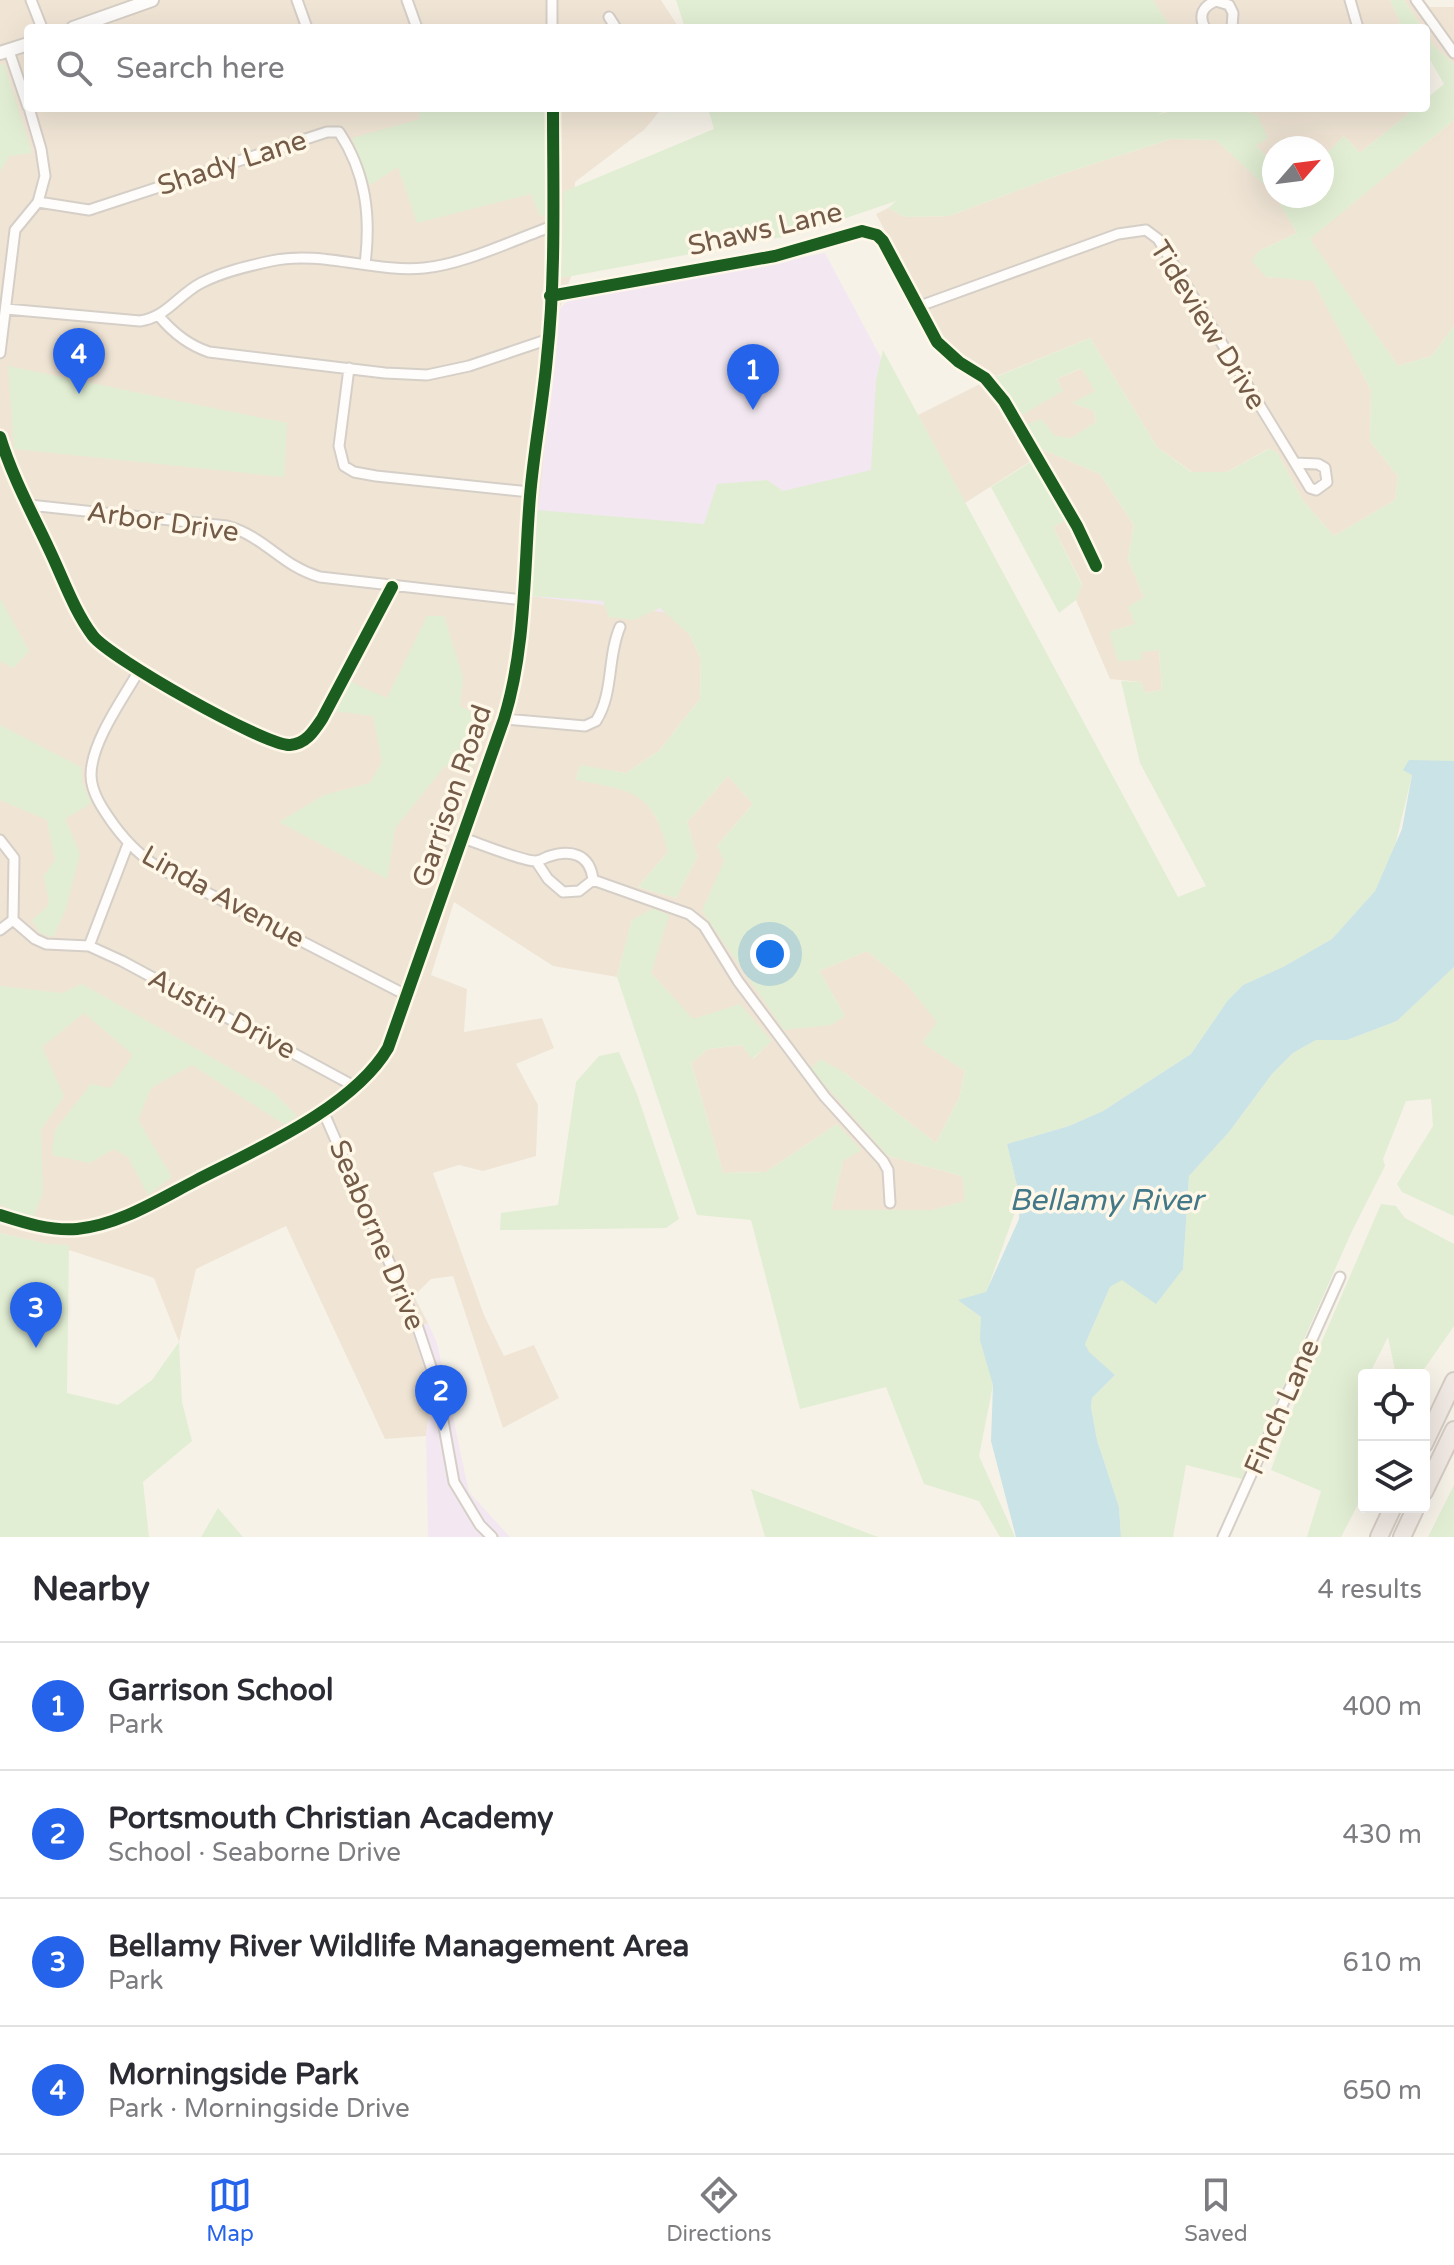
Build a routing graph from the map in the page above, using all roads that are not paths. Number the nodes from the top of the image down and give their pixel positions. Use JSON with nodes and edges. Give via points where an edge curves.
{"nodes":[{"id":1,"x":31,"y":0,"type":"edge"},
{"id":2,"x":152,"y":0,"type":"edge"},
{"id":3,"x":297,"y":0,"type":"edge"},
{"id":4,"x":407,"y":0,"type":"edge"},
{"id":5,"x":552,"y":0,"type":"edge"},
{"id":6,"x":1350,"y":0,"type":"edge"},
{"id":7,"x":1416,"y":0,"type":"edge"},
{"id":8,"x":609,"y":17,"type":"dead end"},
{"id":9,"x":40,"y":24,"type":"edge"},
{"id":10,"x":84,"y":24,"type":"edge"},
{"id":11,"x":306,"y":24,"type":"edge"},
{"id":12,"x":416,"y":24,"type":"edge"},
{"id":13,"x":552,"y":24,"type":"edge"},
{"id":14,"x":613,"y":24,"type":"edge"},
{"id":15,"x":1204,"y":24,"type":"edge"},
{"id":16,"x":1232,"y":24,"type":"edge"},
{"id":17,"x":1357,"y":24,"type":"edge"},
{"id":18,"x":24,"y":45,"type":"edge"},
{"id":19,"x":4,"y":52,"type":"edge"},
{"id":20,"x":1454,"y":53,"type":"edge"},
{"id":21,"x":24,"y":98,"type":"edge"},
{"id":22,"x":29,"y":112,"type":"edge"},
{"id":23,"x":553,"y":112,"type":"edge"},
{"id":24,"x":38,"y":202,"type":"junction"},
{"id":25,"x":553,"y":226,"type":"junction"},
{"id":26,"x":365,"y":264,"type":"junction"},
{"id":27,"x":550,"y":296,"type":"junction"},
{"id":28,"x":917,"y":307,"type":"junction"},
{"id":29,"x":6,"y":309,"type":"junction"},
{"id":30,"x":159,"y":316,"type":"junction"},
{"id":31,"x":549,"y":339,"type":"junction"},
{"id":32,"x":0,"y":353,"type":"edge"},
{"id":33,"x":349,"y":368,"type":"junction"},
{"id":34,"x":0,"y":437,"type":"edge"},
{"id":35,"x":1295,"y":463,"type":"dead end"},
{"id":36,"x":530,"y":492,"type":"junction"},
{"id":37,"x":29,"y":505,"type":"junction"},
{"id":38,"x":1096,"y":566,"type":"dead end"},
{"id":39,"x":392,"y":587,"type":"junction"},
{"id":40,"x":523,"y":600,"type":"junction"},
{"id":41,"x":620,"y":627,"type":"dead end"},
{"id":42,"x":140,"y":669,"type":"junction"},
{"id":43,"x":504,"y":719,"type":"junction"},
{"id":44,"x":463,"y":838,"type":"junction"},
{"id":45,"x":0,"y":840,"type":"edge"},
{"id":46,"x":128,"y":844,"type":"junction"},
{"id":47,"x":536,"y":861,"type":"junction"},
{"id":48,"x":593,"y":880,"type":"junction"},
{"id":49,"x":13,"y":920,"type":"junction"},
{"id":50,"x":0,"y":930,"type":"edge"},
{"id":51,"x":89,"y":946,"type":"junction"},
{"id":52,"x":408,"y":996,"type":"junction"},
{"id":53,"x":354,"y":1086,"type":"junction"},
{"id":54,"x":323,"y":1111,"type":"junction"},
{"id":55,"x":890,"y":1203,"type":"dead end"},
{"id":56,"x":0,"y":1215,"type":"edge"},
{"id":57,"x":1340,"y":1277,"type":"dead end"},
{"id":58,"x":1454,"y":1381,"type":"edge"},
{"id":59,"x":1454,"y":1430,"type":"edge"},
{"id":60,"x":1425,"y":1441,"type":"edge"},
{"id":61,"x":1430,"y":1480,"type":"edge"},
{"id":62,"x":1390,"y":1513,"type":"edge"},
{"id":63,"x":1413,"y":1513,"type":"edge"},
{"id":64,"x":492,"y":1537,"type":"edge"},
{"id":65,"x":1223,"y":1537,"type":"edge"},
{"id":66,"x":1379,"y":1537,"type":"edge"},
{"id":67,"x":1402,"y":1537,"type":"edge"}],
"edges":[{"from":1,"to":9,"type":"street"},
{"from":2,"to":10,"type":"street"},
{"from":3,"to":11,"type":"street"},
{"from":4,"to":12,"type":"street"},
{"from":5,"to":13,"type":"street"},
{"from":6,"to":17,"type":"street"},
{"from":7,"to":20,"type":"street"},
{"from":8,"to":14,"type":"street"},
{"from":15,"to":16,"type":"street","via":[[1201,14],[1216,1],[1229,5]]},
{"from":18,"to":19,"type":"street"},
{"from":19,"to":21,"type":"street"},
{"from":22,"to":24,"type":"street","via":[[45,167]]},
{"from":23,"to":25,"type":"street","name":"Garrison Road"},
{"from":24,"to":26,"type":"street","name":"Shady Lane","via":[[89,210],[339,132],[351,150],[364,191],[369,235]]},
{"from":24,"to":29,"type":"street","via":[[15,230]]},
{"from":25,"to":26,"type":"street","via":[[442,265],[421,269]]},
{"from":25,"to":27,"type":"street","name":"Garrison Road"},
{"from":26,"to":30,"type":"street","via":[[285,258],[264,262],[202,283]]},
{"from":27,"to":28,"type":"street","name":"Shaws Lane","via":[[775,256],[869,231],[883,241]]},
{"from":27,"to":31,"type":"street","name":"Garrison Road"},
{"from":28,"to":35,"type":"street","name":"Tideview Drive","via":[[1118,234],[1146,230],[1158,239]]},
{"from":28,"to":38,"type":"street","name":"Shaws Lane","via":[[947,353],[985,378],[1004,401]]},
{"from":29,"to":30,"type":"street","via":[[118,321]]},
{"from":29,"to":32,"type":"street"},
{"from":30,"to":33,"type":"street","via":[[180,337],[209,352]]},
{"from":31,"to":33,"type":"street","via":[[427,375]]},
{"from":31,"to":36,"type":"street","name":"Garrison Road"},
{"from":33,"to":36,"type":"street","via":[[339,446],[344,466],[376,476]]},
{"from":34,"to":37,"type":"street"},
{"from":36,"to":40,"type":"street","name":"Garrison Road"},
{"from":37,"to":39,"type":"street","name":"Arbor Drive","via":[[227,526],[248,532],[299,571]]},
{"from":37,"to":42,"type":"street","via":[[95,638]]},
{"from":39,"to":40,"type":"street","name":"Arbor Drive"},
{"from":39,"to":42,"type":"street","via":[[322,719],[303,741],[290,745],[269,740]]},
{"from":40,"to":43,"type":"street","name":"Garrison Road"},
{"from":41,"to":43,"type":"street","via":[[596,721],[585,726]]},
{"from":42,"to":46,"type":"street","name":"Linda Avenue","via":[[94,756],[91,777],[101,807]]},
{"from":43,"to":44,"type":"street","name":"Garrison Road"},
{"from":44,"to":47,"type":"street"},
{"from":44,"to":52,"type":"street","name":"Garrison Road"},
{"from":45,"to":49,"type":"street","via":[[14,858]]},
{"from":46,"to":51,"type":"street"},
{"from":46,"to":52,"type":"street","name":"Linda Avenue","via":[[163,870]]},
{"from":47,"to":48,"type":"street","via":[[563,892],[579,891]]},
{"from":47,"to":48,"type":"street","via":[[575,852],[589,864]]},
{"from":48,"to":55,"type":"street","via":[[679,910],[704,926],[812,1080],[883,1161]]},
{"from":49,"to":50,"type":"street"},
{"from":49,"to":51,"type":"street","via":[[46,944]]},
{"from":51,"to":53,"type":"street","name":"Austin Drive"},
{"from":52,"to":53,"type":"street","name":"Garrison Road","via":[[385,1054]]},
{"from":53,"to":54,"type":"street","name":"Garrison Road"},
{"from":54,"to":56,"type":"street","name":"Garrison Road","via":[[118,1220],[76,1229],[34,1226]]},
{"from":54,"to":64,"type":"street","name":"Seaborne Drive","via":[[418,1328],[436,1382],[454,1482]]},
{"from":57,"to":65,"type":"street","name":"Finch Lane"},
{"from":58,"to":60,"type":"highway"},
{"from":59,"to":61,"type":"highway"},
{"from":62,"to":66,"type":"highway"},
{"from":63,"to":67,"type":"highway"}]}
